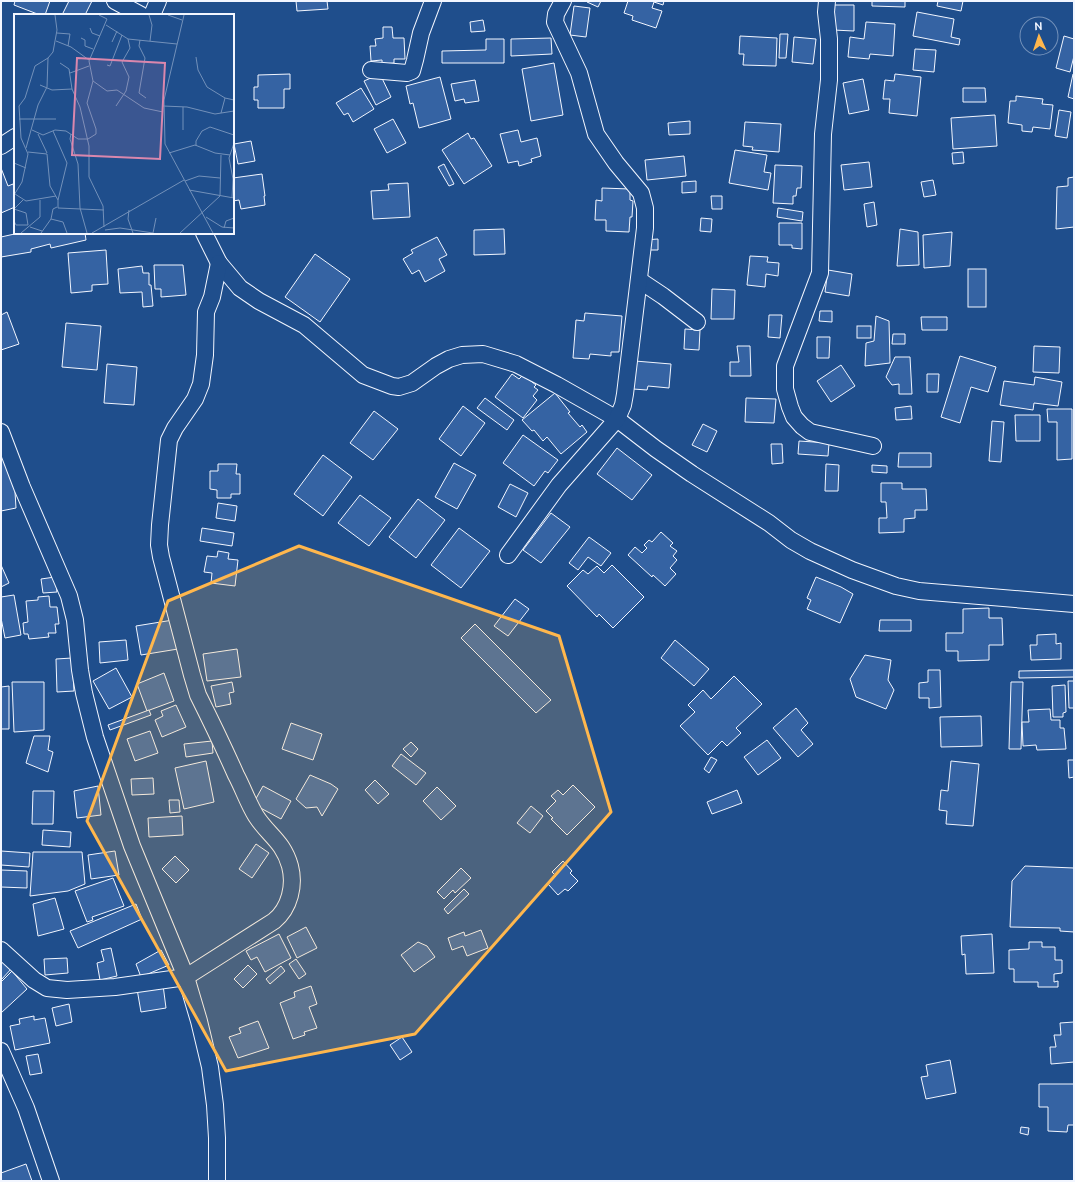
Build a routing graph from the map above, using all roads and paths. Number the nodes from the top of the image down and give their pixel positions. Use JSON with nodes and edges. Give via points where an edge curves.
{"nodes":[{"id":1,"x":115,"y":1,"type":"edge"},
{"id":2,"x":158,"y":1,"type":"edge"},
{"id":3,"x":433,"y":1,"type":"edge"},
{"id":4,"x":562,"y":1,"type":"edge"},
{"id":5,"x":826,"y":1,"type":"edge"},
{"id":6,"x":139,"y":14,"type":"edge"},
{"id":7,"x":152,"y":14,"type":"edge"},
{"id":8,"x":371,"y":70,"type":"dead end"},
{"id":9,"x":14,"y":138,"type":"edge"},
{"id":10,"x":1,"y":146,"type":"edge"},
{"id":11,"x":204,"y":234,"type":"edge"},
{"id":12,"x":218,"y":263,"type":"junction"},
{"id":13,"x":639,"y":280,"type":"junction"},
{"id":14,"x":697,"y":322,"type":"dead end"},
{"id":15,"x":617,"y":419,"type":"junction"},
{"id":16,"x":1,"y":432,"type":"edge"},
{"id":17,"x":873,"y":446,"type":"dead end"},
{"id":18,"x":508,"y":555,"type":"dead end"},
{"id":19,"x":1074,"y":604,"type":"edge"},
{"id":20,"x":1,"y":950,"type":"edge"},
{"id":21,"x":186,"y":977,"type":"junction"},
{"id":22,"x":1,"y":1050,"type":"edge"},
{"id":23,"x":51,"y":1181,"type":"edge"},
{"id":24,"x":217,"y":1181,"type":"edge"}],
"edges":[{"from":1,"to":6,"type":"street"},
{"from":2,"to":7,"type":"street"},
{"from":3,"to":8,"type":"street","via":[[421,33],[412,71],[407,73]]},
{"from":4,"to":13,"type":"street","via":[[555,22],[579,73],[596,134],[641,193],[644,201],[645,228]]},
{"from":5,"to":17,"type":"street","via":[[829,80],[822,134],[820,273],[785,366],[785,389],[794,417],[810,432]]},
{"from":9,"to":10,"type":"street"},
{"from":11,"to":12,"type":"street"},
{"from":12,"to":15,"type":"street","via":[[240,288],[304,325],[363,375],[392,386],[406,386],[449,359],[462,355],[483,354],[516,364]]},
{"from":12,"to":21,"type":"street","via":[[212,297],[206,312],[201,384],[195,399],[169,440],[159,545],[198,695],[256,815],[279,842],[287,857],[292,881],[291,892],[281,916]]},
{"from":13,"to":14,"type":"street"},
{"from":13,"to":15,"type":"street","via":[[625,394]]},
{"from":15,"to":18,"type":"street","via":[[559,485]]},
{"from":15,"to":19,"type":"street","via":[[656,449],[791,540],[852,570],[896,586],[919,591]]},
{"from":16,"to":21,"type":"street","via":[[69,596],[75,620],[84,693],[95,737],[132,846]]},
{"from":20,"to":21,"type":"street","via":[[34,980],[52,989],[115,987]]},
{"from":21,"to":24,"type":"street","via":[[200,1021],[210,1067],[215,1105]]},
{"from":22,"to":23,"type":"street","via":[[26,1108]]}]}
